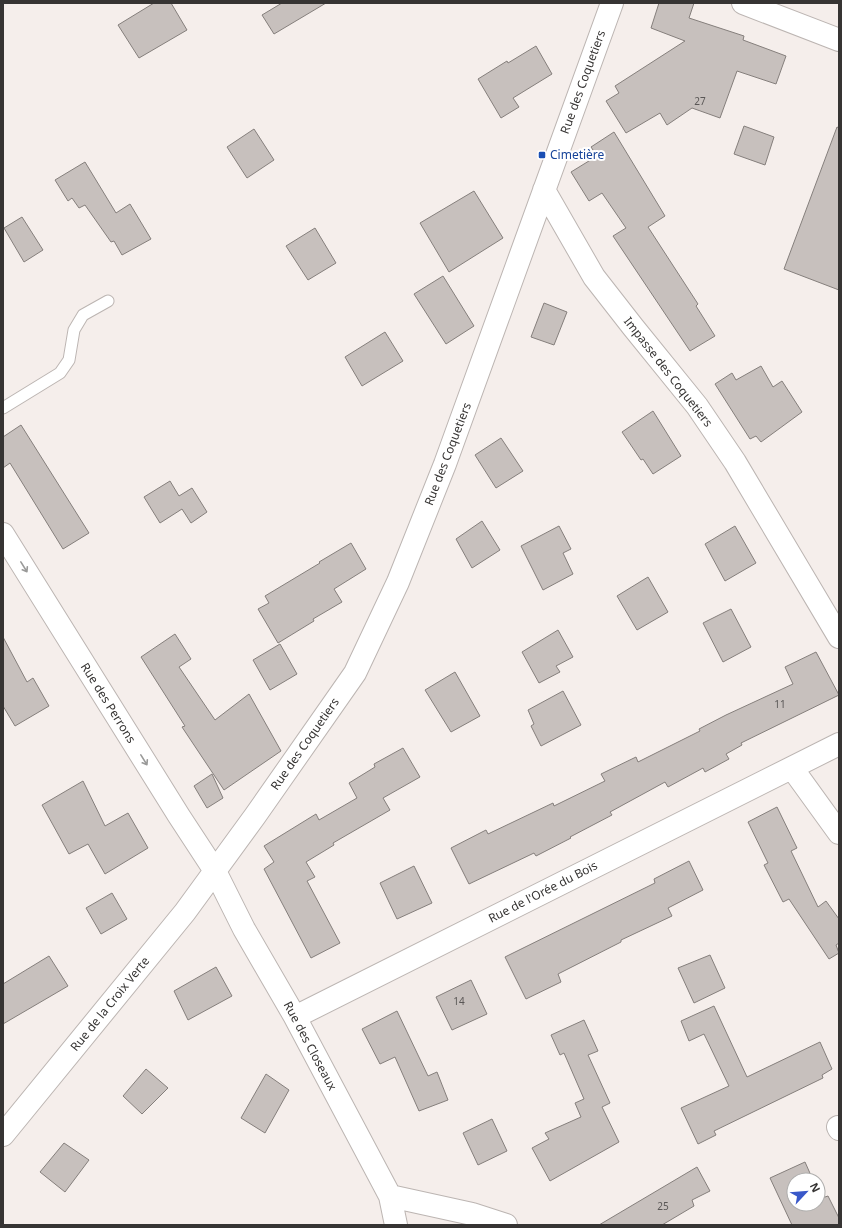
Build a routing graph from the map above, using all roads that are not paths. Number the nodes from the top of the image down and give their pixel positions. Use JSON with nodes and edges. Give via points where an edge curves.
{"nodes":[{"id":1,"x":612,"y":3,"type":"edge"},
{"id":2,"x":743,"y":3,"type":"edge"},
{"id":3,"x":839,"y":40,"type":"edge"},
{"id":4,"x":544,"y":190,"type":"junction"},
{"id":5,"x":108,"y":301,"type":"dead end"},
{"id":6,"x":3,"y":408,"type":"edge"},
{"id":7,"x":3,"y":534,"type":"edge"},
{"id":8,"x":839,"y":637,"type":"edge"},
{"id":9,"x":839,"y":744,"type":"edge"},
{"id":10,"x":792,"y":768,"type":"junction"},
{"id":11,"x":839,"y":833,"type":"edge"},
{"id":12,"x":215,"y":871,"type":"junction"},
{"id":13,"x":295,"y":1017,"type":"junction"},
{"id":14,"x":3,"y":1135,"type":"edge"},
{"id":15,"x":390,"y":1196,"type":"junction"},
{"id":16,"x":396,"y":1225,"type":"edge"},
{"id":17,"x":506,"y":1225,"type":"edge"}],
"edges":[{"from":1,"to":4,"type":"street","name":"Rue des Coquetiers"},
{"from":2,"to":3,"type":"street"},
{"from":4,"to":8,"type":"street","name":"Impasse des Coquetiers","via":[[594,277],[698,406],[735,462]]},
{"from":4,"to":12,"type":"street","name":"Rue des Coquetiers","via":[[445,464],[398,582],[355,673]]},
{"from":5,"to":6,"type":"lane","via":[[83,315],[74,330],[69,360],[60,373]]},
{"from":7,"to":12,"type":"street","name":"Rue des Perrons","one_way":true},
{"from":9,"to":10,"type":"street","name":"Rue de l'Orée du Bois"},
{"from":10,"to":11,"type":"street"},
{"from":10,"to":13,"type":"street","name":"Rue de l'Orée du Bois"},
{"from":12,"to":13,"type":"street","name":"Rue des Closeaux","via":[[244,929]]},
{"from":12,"to":14,"type":"street","name":"Rue de la Croix Verte","via":[[173,928]]},
{"from":13,"to":15,"type":"street","name":"Rue des Closeaux"},
{"from":15,"to":16,"type":"street","name":"Rue des Closeaux"},
{"from":15,"to":17,"type":"street","via":[[472,1214]]}]}
